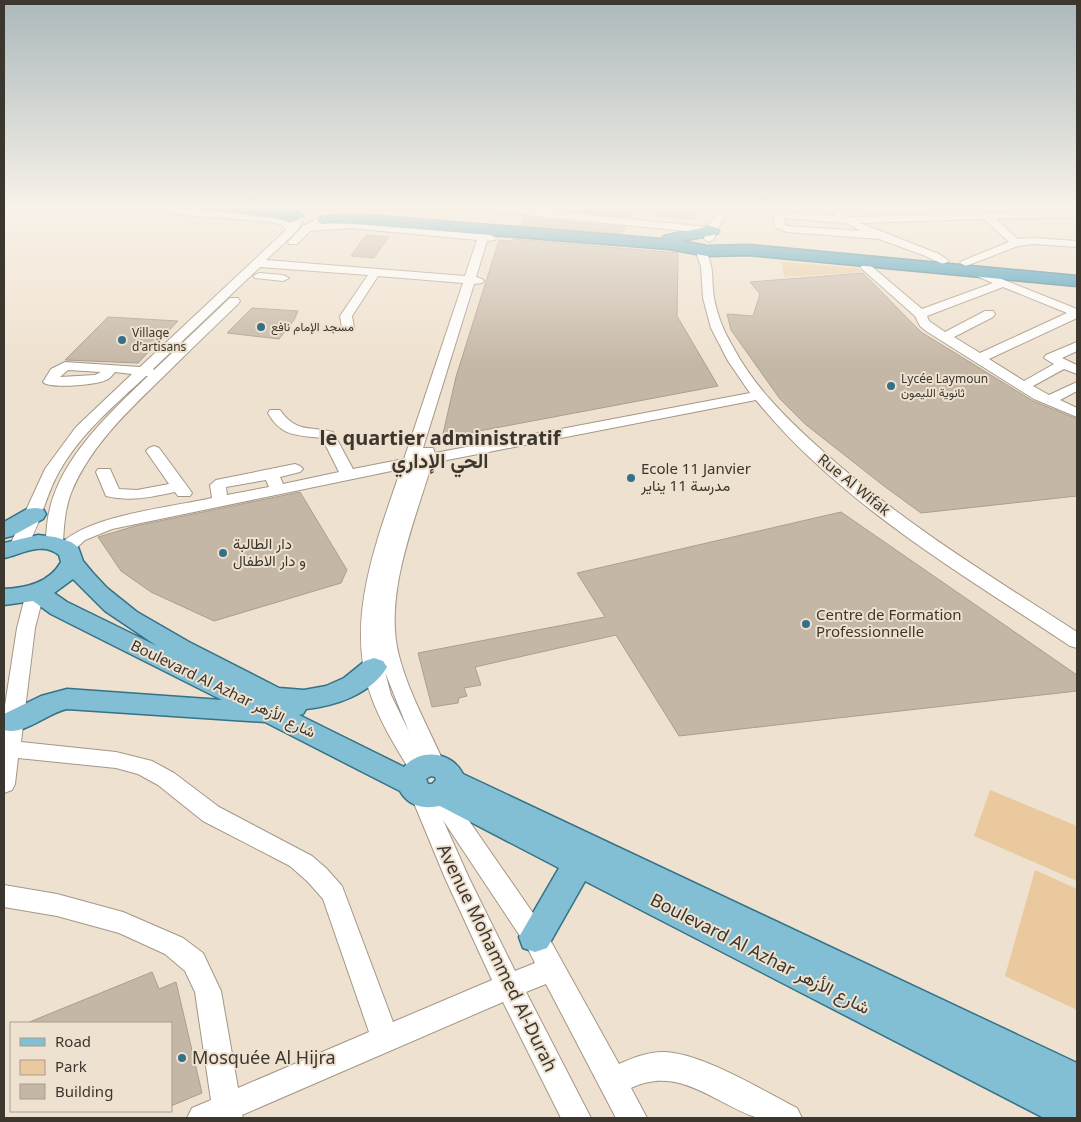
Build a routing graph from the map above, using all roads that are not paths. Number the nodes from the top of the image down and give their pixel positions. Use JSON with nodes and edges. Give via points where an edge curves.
{"nodes":[{"id":1,"x":269,"y":258,"type":"edge"},
{"id":2,"x":276,"y":258,"type":"edge"},
{"id":3,"x":481,"y":258,"type":"edge"},
{"id":4,"x":708,"y":258,"type":"edge"},
{"id":5,"x":878,"y":258,"type":"edge"},
{"id":6,"x":934,"y":258,"type":"edge"},
{"id":7,"x":985,"y":258,"type":"edge"},
{"id":8,"x":271,"y":264,"type":"junction"},
{"id":9,"x":292,"y":266,"type":"junction"},
{"id":10,"x":969,"y":266,"type":"junction"},
{"id":11,"x":866,"y":267,"type":"dead end"},
{"id":12,"x":258,"y":269,"type":"junction"},
{"id":13,"x":354,"y":271,"type":"junction"},
{"id":14,"x":375,"y":273,"type":"junction"},
{"id":15,"x":1016,"y":274,"type":"junction"},
{"id":16,"x":399,"y":275,"type":"junction"},
{"id":17,"x":1077,"y":275,"type":"edge"},
{"id":18,"x":283,"y":278,"type":"dead end"},
{"id":19,"x":474,"y":281,"type":"junction"},
{"id":20,"x":1077,"y":281,"type":"edge"},
{"id":21,"x":1001,"y":284,"type":"junction"},
{"id":22,"x":345,"y":285,"type":"dead end"},
{"id":23,"x":1020,"y":291,"type":"junction"},
{"id":24,"x":1077,"y":313,"type":"edge"},
{"id":25,"x":920,"y":314,"type":"junction"},
{"id":26,"x":989,"y":314,"type":"dead end"},
{"id":27,"x":348,"y":328,"type":"dead end"},
{"id":28,"x":944,"y":337,"type":"junction"},
{"id":29,"x":1077,"y":346,"type":"edge"},
{"id":30,"x":978,"y":359,"type":"junction"},
{"id":31,"x":1064,"y":364,"type":"junction"},
{"id":32,"x":83,"y":367,"type":"junction"},
{"id":33,"x":112,"y":368,"type":"junction"},
{"id":34,"x":1077,"y":370,"type":"edge"},
{"id":35,"x":143,"y":371,"type":"junction"},
{"id":36,"x":160,"y":373,"type":"junction"},
{"id":37,"x":72,"y":382,"type":"junction"},
{"id":38,"x":1024,"y":386,"type":"junction"},
{"id":39,"x":1077,"y":386,"type":"edge"},
{"id":40,"x":759,"y":395,"type":"junction"},
{"id":41,"x":1048,"y":401,"type":"junction"},
{"id":42,"x":275,"y":413,"type":"dead end"},
{"id":43,"x":1077,"y":413,"type":"edge"},
{"id":44,"x":154,"y":451,"type":"dead end"},
{"id":45,"x":418,"y":461,"type":"junction"},
{"id":46,"x":295,"y":469,"type":"dead end"},
{"id":47,"x":104,"y":472,"type":"dead end"},
{"id":48,"x":272,"y":474,"type":"junction"},
{"id":49,"x":348,"y":475,"type":"junction"},
{"id":50,"x":179,"y":486,"type":"junction"},
{"id":51,"x":278,"y":490,"type":"junction"},
{"id":52,"x":220,"y":501,"type":"junction"},
{"id":53,"x":191,"y":507,"type":"junction"},
{"id":54,"x":34,"y":514,"type":"joint"},
{"id":55,"x":9,"y":543,"type":"edge"},
{"id":56,"x":64,"y":551,"type":"junction"},
{"id":57,"x":36,"y":592,"type":"junction"},
{"id":58,"x":4,"y":597,"type":"edge"},
{"id":59,"x":1077,"y":641,"type":"edge"},
{"id":60,"x":374,"y":667,"type":"junction"},
{"id":61,"x":274,"y":705,"type":"junction"},
{"id":62,"x":12,"y":722,"type":"junction"},
{"id":63,"x":8,"y":749,"type":"junction"},
{"id":64,"x":429,"y":782,"type":"junction"},
{"id":65,"x":4,"y":784,"type":"edge"},
{"id":66,"x":578,"y":862,"type":"junction"},
{"id":67,"x":4,"y":896,"type":"edge"},
{"id":68,"x":535,"y":937,"type":"junction"},
{"id":69,"x":552,"y":969,"type":"junction"},
{"id":70,"x":509,"y":986,"type":"junction"},
{"id":71,"x":385,"y":1039,"type":"junction"},
{"id":72,"x":613,"y":1082,"type":"junction"},
{"id":73,"x":1077,"y":1082,"type":"edge"},
{"id":74,"x":219,"y":1115,"type":"edge"},
{"id":75,"x":1077,"y":1115,"type":"edge"},
{"id":76,"x":576,"y":1118,"type":"edge"},
{"id":77,"x":632,"y":1118,"type":"edge"},
{"id":78,"x":787,"y":1118,"type":"edge"}],
"edges":[{"from":1,"to":12,"type":"street"},
{"from":2,"to":8,"type":"street"},
{"from":3,"to":19,"type":"street","name":"Avenue Mohammed Al-Durah"},
{"from":4,"to":40,"type":"street","name":"Rue Al Wifak","via":[[708,295],[718,332]]},
{"from":5,"to":10,"type":"highway"},
{"from":6,"to":10,"type":"highway"},
{"from":7,"to":10,"type":"street"},
{"from":8,"to":9,"type":"street"},
{"from":8,"to":12,"type":"street"},
{"from":9,"to":13,"type":"street"},
{"from":9,"to":16,"type":"street","via":[[299,259],[400,267]]},
{"from":10,"to":15,"type":"highway"},
{"from":10,"to":17,"type":"highway"},
{"from":10,"to":21,"type":"street"},
{"from":11,"to":25,"type":"street"},
{"from":12,"to":18,"type":"street"},
{"from":12,"to":35,"type":"street"},
{"from":12,"to":36,"type":"street"},
{"from":13,"to":14,"type":"street"},
{"from":13,"to":22,"type":"street"},
{"from":14,"to":16,"type":"street"},
{"from":14,"to":27,"type":"street","via":[[346,316]]},
{"from":15,"to":20,"type":"highway"},
{"from":15,"to":23,"type":"street"},
{"from":16,"to":19,"type":"street"},
{"from":19,"to":45,"type":"street","name":"Avenue Mohammed Al-Durah"},
{"from":21,"to":23,"type":"street"},
{"from":21,"to":25,"type":"street"},
{"from":23,"to":24,"type":"street"},
{"from":24,"to":30,"type":"street"},
{"from":25,"to":28,"type":"street","via":[[924,323]]},
{"from":26,"to":28,"type":"street"},
{"from":28,"to":30,"type":"street"},
{"from":29,"to":31,"type":"street","via":[[1052,357]]},
{"from":30,"to":38,"type":"street"},
{"from":31,"to":34,"type":"street"},
{"from":31,"to":38,"type":"street"},
{"from":32,"to":33,"type":"street"},
{"from":32,"to":37,"type":"street"},
{"from":32,"to":37,"type":"street","via":[[60,368],[50,380],[53,383]]},
{"from":33,"to":35,"type":"street"},
{"from":33,"to":37,"type":"street","via":[[103,377]]},
{"from":35,"to":36,"type":"street"},
{"from":35,"to":54,"type":"street","via":[[70,443],[51,472]]},
{"from":36,"to":56,"type":"street","via":[[99,434],[69,478],[57,515]]},
{"from":38,"to":41,"type":"street"},
{"from":39,"to":41,"type":"street"},
{"from":40,"to":45,"type":"street"},
{"from":40,"to":59,"type":"street","name":"Rue Al Wifak","via":[[804,443],[866,497]]},
{"from":41,"to":43,"type":"street"},
{"from":42,"to":49,"type":"street","via":[[285,428],[328,435]]},
{"from":44,"to":50,"type":"street"},
{"from":45,"to":49,"type":"street"},
{"from":45,"to":60,"type":"street","name":"Avenue Mohammed Al-Durah","via":[[386,542],[376,584],[371,619]]},
{"from":45,"to":64,"type":"street","name":"Avenue Mohammed Al-Durah","via":[[391,578],[386,620],[389,655]]},
{"from":46,"to":48,"type":"street"},
{"from":47,"to":50,"type":"street","via":[[112,493],[121,495]]},
{"from":48,"to":51,"type":"street"},
{"from":48,"to":52,"type":"street","via":[[218,484]]},
{"from":49,"to":51,"type":"street"},
{"from":50,"to":53,"type":"street"},
{"from":51,"to":52,"type":"street"},
{"from":52,"to":53,"type":"street"},
{"from":53,"to":56,"type":"street","via":[[97,528],[79,536]]},
{"from":54,"to":55,"type":"main road"},
{"from":55,"to":56,"type":"main road","via":[[37,542]]},
{"from":56,"to":57,"type":"main road","via":[[64,575]]},
{"from":56,"to":61,"type":"main road","name":"Boulevard Al Azhar شارع الأزهر","via":[[106,602],[140,626]]},
{"from":57,"to":58,"type":"main road"},
{"from":57,"to":61,"type":"main road","name":"Boulevard Al Azhar شارع الأزهر","via":[[59,608]]},
{"from":57,"to":62,"type":"street","via":[[26,628]]},
{"from":60,"to":61,"type":"main road","via":[[348,689],[330,696]]},
{"from":60,"to":64,"type":"street","name":"Avenue Mohammed Al-Durah","via":[[376,682],[391,716]]},
{"from":61,"to":62,"type":"main road","via":[[67,699],[50,703]]},
{"from":61,"to":64,"type":"main road","name":"Boulevard Al Azhar شارع الأزهر"},
{"from":62,"to":63,"type":"street"},
{"from":63,"to":65,"type":"street"},
{"from":63,"to":71,"type":"street","via":[[116,760],[144,767],[166,779],[211,814],[308,866],[333,894]]},
{"from":64,"to":66,"type":"main road","name":"Boulevard Al Azhar شارع الأزهر"},
{"from":64,"to":68,"type":"street","name":"Avenue Mohammed Al-Durah"},
{"from":64,"to":70,"type":"street","name":"Avenue Mohammed Al-Durah","via":[[444,851]]},
{"from":64,"to":73,"type":"main road","name":"Boulevard Al Azhar شارع الأزهر"},
{"from":66,"to":68,"type":"main road"},
{"from":66,"to":75,"type":"main road","name":"Boulevard Al Azhar شارع الأزهر"},
{"from":67,"to":74,"type":"street","via":[[56,905],[124,923],[174,946],[194,962],[208,991]]},
{"from":68,"to":69,"type":"street","name":"Avenue Mohammed Al-Durah"},
{"from":69,"to":70,"type":"street"},
{"from":69,"to":72,"type":"street","name":"Avenue Mohammed Al-Durah"},
{"from":70,"to":71,"type":"street"},
{"from":70,"to":76,"type":"street","name":"Avenue Mohammed Al-Durah"},
{"from":71,"to":74,"type":"street"},
{"from":72,"to":77,"type":"street","name":"Avenue Mohammed Al-Durah"},
{"from":72,"to":78,"type":"street","via":[[648,1066],[678,1067],[693,1071]]}]}
